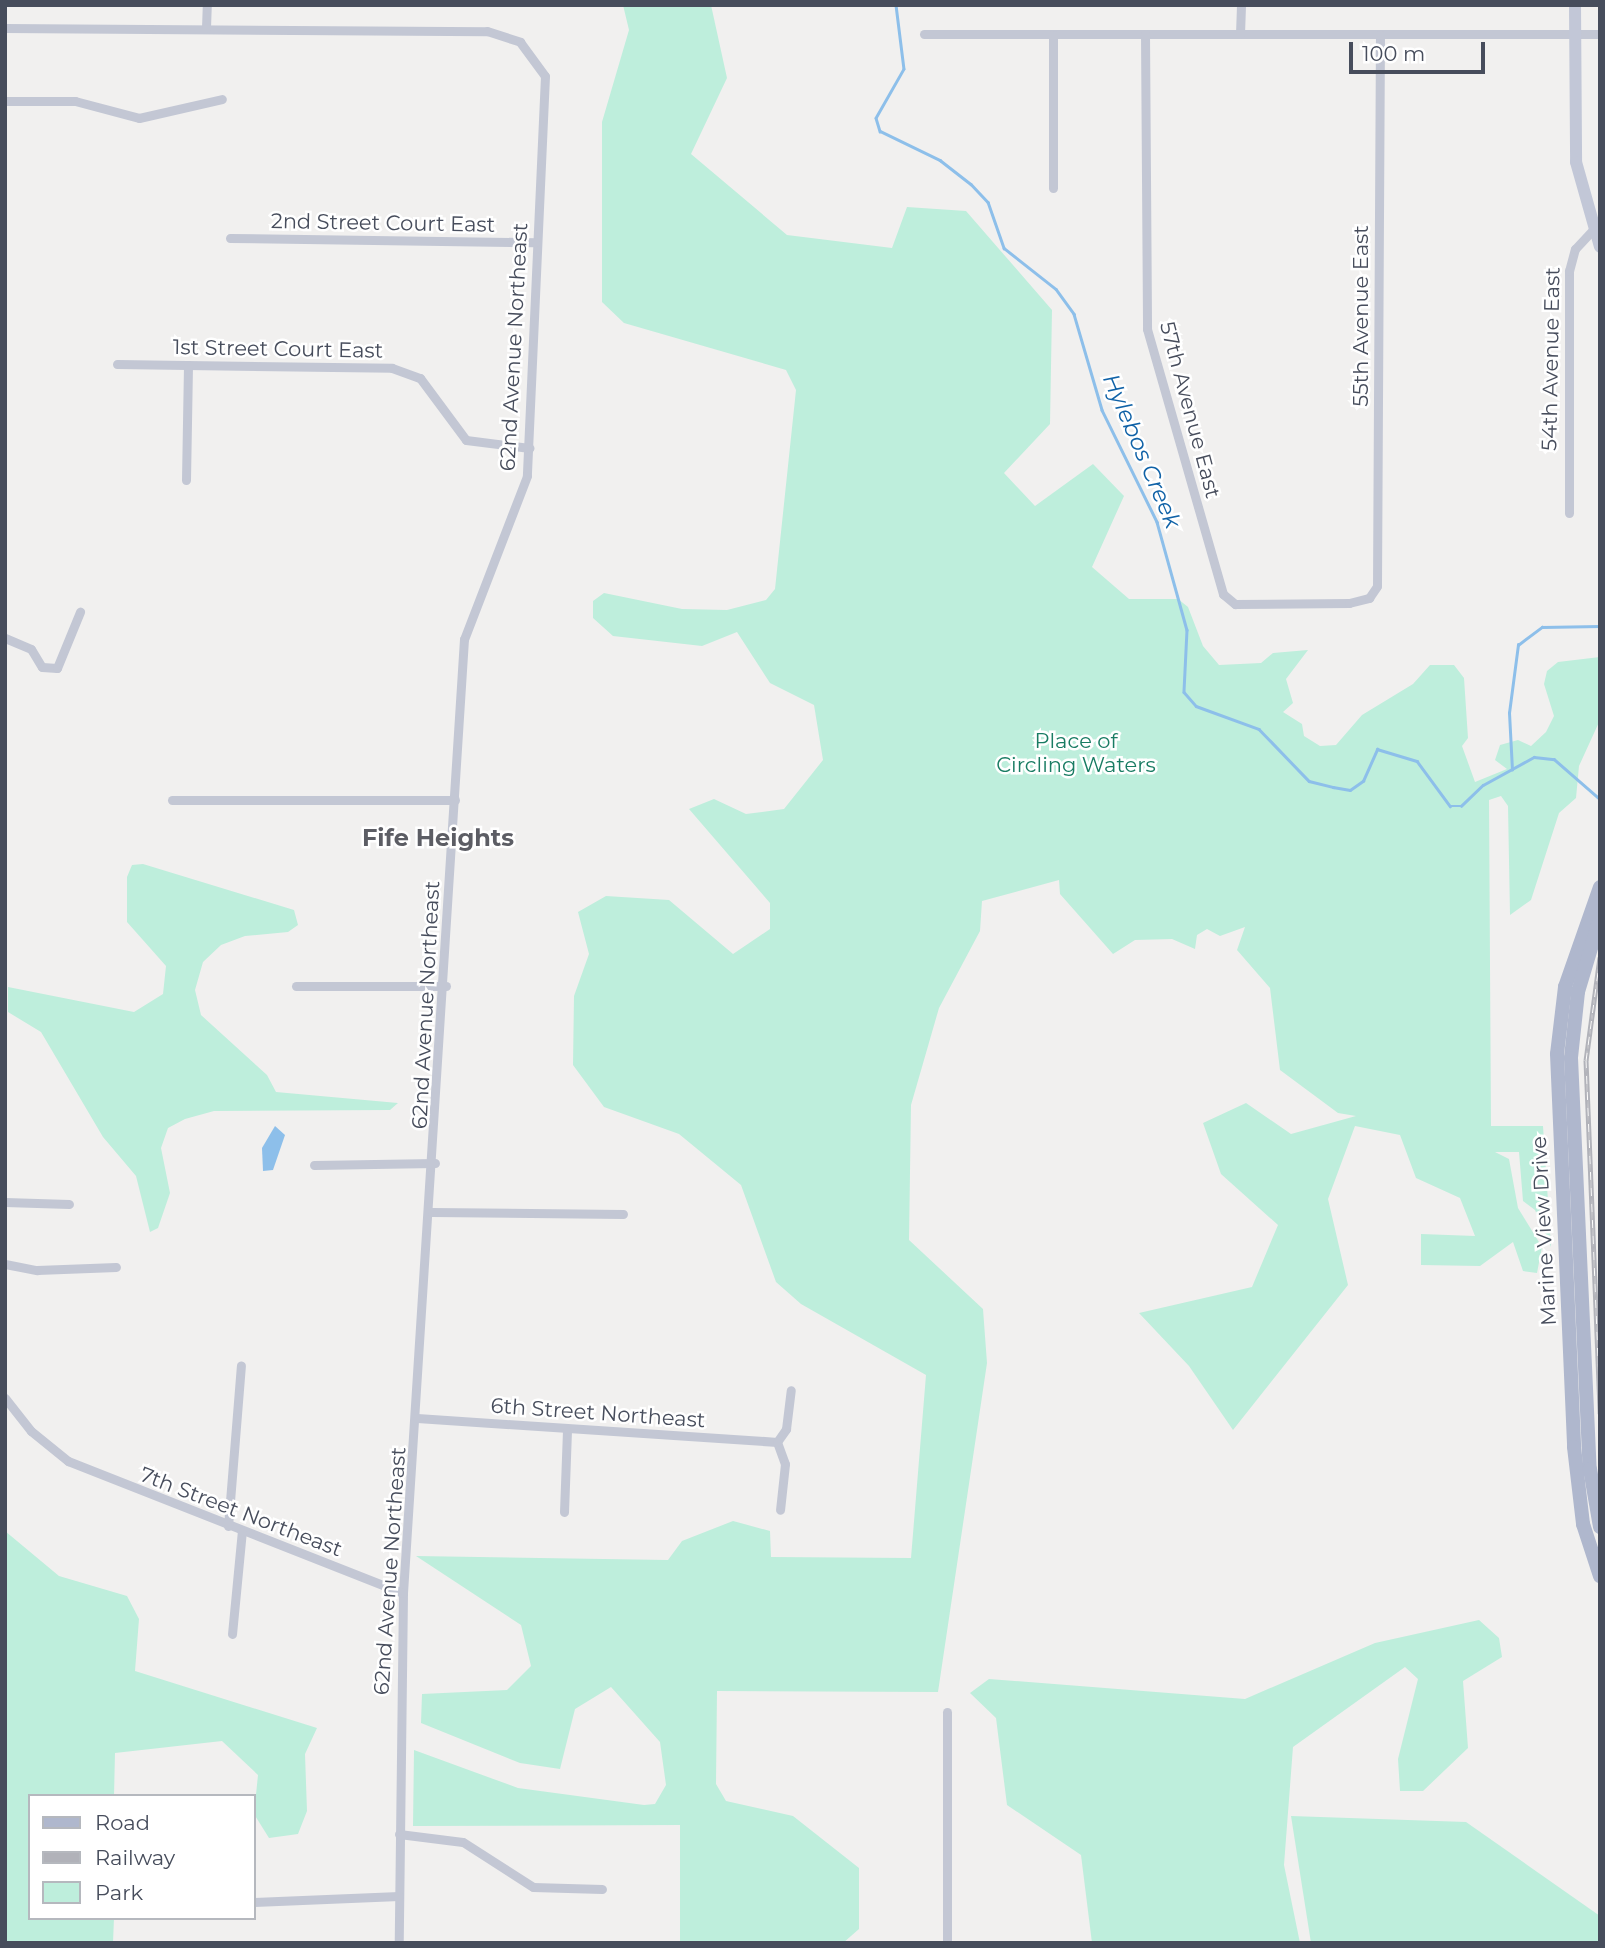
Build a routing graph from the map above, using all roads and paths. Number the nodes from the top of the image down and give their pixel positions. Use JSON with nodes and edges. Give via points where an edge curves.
{"nodes":[{"id":1,"x":207,"y":5,"type":"edge"},
{"id":2,"x":1241,"y":5,"type":"edge"},
{"id":3,"x":1575,"y":5,"type":"edge"},
{"id":4,"x":5,"y":28,"type":"edge"},
{"id":5,"x":206,"y":29,"type":"junction"},
{"id":6,"x":924,"y":34,"type":"dead end"},
{"id":7,"x":1145,"y":34,"type":"junction"},
{"id":8,"x":1240,"y":34,"type":"junction"},
{"id":9,"x":1575,"y":34,"type":"junction"},
{"id":10,"x":1600,"y":34,"type":"edge"},
{"id":11,"x":1053,"y":35,"type":"junction"},
{"id":12,"x":1380,"y":35,"type":"junction"},
{"id":13,"x":222,"y":99,"type":"dead end"},
{"id":14,"x":5,"y":102,"type":"edge"},
{"id":15,"x":1053,"y":188,"type":"dead end"},
{"id":16,"x":1592,"y":230,"type":"junction"},
{"id":17,"x":230,"y":238,"type":"dead end"},
{"id":18,"x":535,"y":242,"type":"junction"},
{"id":19,"x":1600,"y":247,"type":"edge"},
{"id":20,"x":117,"y":364,"type":"dead end"},
{"id":21,"x":188,"y":365,"type":"junction"},
{"id":22,"x":529,"y":448,"type":"junction"},
{"id":23,"x":186,"y":480,"type":"dead end"},
{"id":24,"x":1569,"y":513,"type":"dead end"},
{"id":25,"x":1372,"y":596,"type":"joint"},
{"id":26,"x":80,"y":612,"type":"dead end"},
{"id":27,"x":5,"y":638,"type":"edge"},
{"id":28,"x":172,"y":800,"type":"dead end"},
{"id":29,"x":455,"y":800,"type":"junction"},
{"id":30,"x":1600,"y":887,"type":"edge"},
{"id":31,"x":1600,"y":918,"type":"edge"},
{"id":32,"x":296,"y":986,"type":"dead end"},
{"id":33,"x":446,"y":986,"type":"junction"},
{"id":34,"x":435,"y":1163,"type":"junction"},
{"id":35,"x":314,"y":1165,"type":"dead end"},
{"id":36,"x":5,"y":1202,"type":"edge"},
{"id":37,"x":69,"y":1204,"type":"dead end"},
{"id":38,"x":432,"y":1212,"type":"junction"},
{"id":39,"x":623,"y":1214,"type":"dead end"},
{"id":40,"x":5,"y":1264,"type":"edge"},
{"id":41,"x":116,"y":1267,"type":"dead end"},
{"id":42,"x":241,"y":1366,"type":"dead end"},
{"id":43,"x":790,"y":1390,"type":"dead end"},
{"id":44,"x":5,"y":1398,"type":"edge"},
{"id":45,"x":417,"y":1419,"type":"junction"},
{"id":46,"x":567,"y":1431,"type":"junction"},
{"id":47,"x":777,"y":1442,"type":"junction"},
{"id":48,"x":780,"y":1510,"type":"dead end"},
{"id":49,"x":564,"y":1511,"type":"dead end"},
{"id":50,"x":228,"y":1526,"type":"junction"},
{"id":51,"x":1600,"y":1527,"type":"edge"},
{"id":52,"x":242,"y":1531,"type":"junction"},
{"id":53,"x":1600,"y":1576,"type":"edge"},
{"id":54,"x":403,"y":1593,"type":"junction"},
{"id":55,"x":232,"y":1634,"type":"dead end"},
{"id":56,"x":947,"y":1712,"type":"dead end"},
{"id":57,"x":399,"y":1834,"type":"junction"},
{"id":58,"x":602,"y":1889,"type":"dead end"},
{"id":59,"x":399,"y":1896,"type":"junction"},
{"id":60,"x":256,"y":1902,"type":"edge"},
{"id":61,"x":399,"y":1943,"type":"edge"},
{"id":62,"x":947,"y":1943,"type":"edge"}],
"edges":[{"from":1,"to":5,"type":"street"},
{"from":2,"to":8,"type":"street"},
{"from":3,"to":9,"type":"main road"},
{"from":4,"to":5,"type":"street"},
{"from":5,"to":18,"type":"street","name":"62nd Avenue Northeast","via":[[461,29],[504,34],[526,47],[545,76],[548,101]]},
{"from":6,"to":11,"type":"street"},
{"from":7,"to":8,"type":"street"},
{"from":7,"to":11,"type":"street"},
{"from":7,"to":25,"type":"street","name":"57th Avenue East","via":[[1147,329],[1223,594],[1235,604],[1349,603]]},
{"from":8,"to":12,"type":"street"},
{"from":9,"to":10,"type":"street"},
{"from":9,"to":12,"type":"street"},
{"from":9,"to":16,"type":"main road","via":[[1574,145]]},
{"from":11,"to":15,"type":"street"},
{"from":12,"to":25,"type":"street","name":"55th Avenue East","via":[[1378,561]]},
{"from":13,"to":14,"type":"street","via":[[139,118],[75,100]]},
{"from":16,"to":19,"type":"main road"},
{"from":16,"to":24,"type":"street","name":"54th Avenue East","via":[[1575,248],[1569,271]]},
{"from":17,"to":18,"type":"street","name":"2nd Street Court East"},
{"from":18,"to":22,"type":"street","name":"62nd Avenue Northeast"},
{"from":20,"to":21,"type":"street","name":"1st Street Court East"},
{"from":21,"to":22,"type":"street","name":"1st Street Court East","via":[[402,370],[432,392],[466,440]]},
{"from":21,"to":23,"type":"street"},
{"from":22,"to":29,"type":"street","name":"62nd Avenue Northeast","via":[[519,508],[464,639]]},
{"from":26,"to":27,"type":"street","via":[[57,668],[42,667],[31,649]]},
{"from":28,"to":29,"type":"street"},
{"from":29,"to":33,"type":"street","name":"62nd Avenue Northeast"},
{"from":30,"to":53,"type":"main road","name":"Marine View Drive","via":[[1565,987],[1557,1054],[1574,1447],[1583,1524]]},
{"from":31,"to":51,"type":"main road","name":"Marine View Drive","via":[[1578,992],[1571,1058],[1590,1469]]},
{"from":32,"to":33,"type":"street"},
{"from":33,"to":34,"type":"street","name":"62nd Avenue Northeast"},
{"from":34,"to":35,"type":"street"},
{"from":34,"to":38,"type":"street","name":"62nd Avenue Northeast"},
{"from":36,"to":37,"type":"street"},
{"from":38,"to":39,"type":"street"},
{"from":38,"to":45,"type":"street","name":"62nd Avenue Northeast"},
{"from":40,"to":41,"type":"street","via":[[37,1270]]},
{"from":42,"to":50,"type":"street"},
{"from":43,"to":47,"type":"street","via":[[786,1429]]},
{"from":44,"to":50,"type":"street","name":"7th Street Northeast","via":[[31,1431],[68,1461]]},
{"from":45,"to":46,"type":"street","name":"6th Street Northeast"},
{"from":45,"to":54,"type":"street","name":"62nd Avenue Northeast"},
{"from":46,"to":47,"type":"street","name":"6th Street Northeast"},
{"from":46,"to":49,"type":"street"},
{"from":47,"to":48,"type":"street","via":[[785,1464]]},
{"from":50,"to":52,"type":"street","name":"7th Street Northeast"},
{"from":52,"to":54,"type":"street","name":"7th Street Northeast"},
{"from":52,"to":55,"type":"street"},
{"from":54,"to":57,"type":"street","name":"62nd Avenue Northeast"},
{"from":56,"to":62,"type":"street"},
{"from":57,"to":58,"type":"street","via":[[463,1842],[533,1887]]},
{"from":57,"to":59,"type":"street","name":"62nd Avenue Northeast"},
{"from":59,"to":60,"type":"street"},
{"from":59,"to":61,"type":"street","name":"62nd Avenue Northeast"}]}
